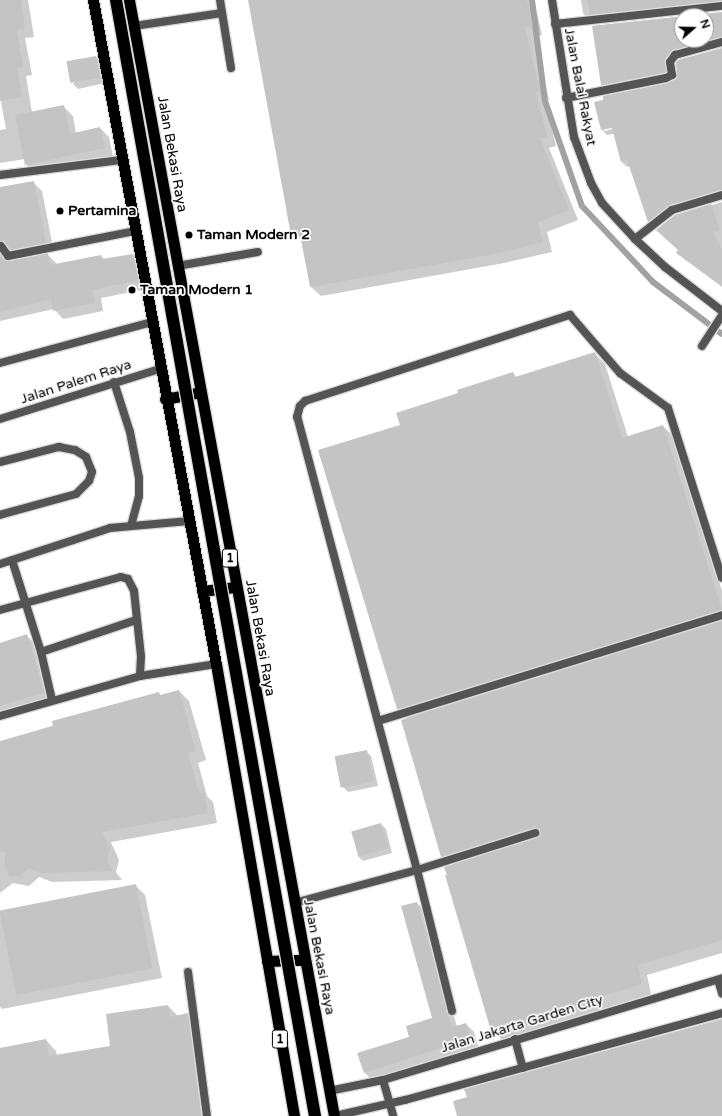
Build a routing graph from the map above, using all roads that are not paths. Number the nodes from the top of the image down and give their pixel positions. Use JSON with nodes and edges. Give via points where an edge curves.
{"nodes":[{"id":1,"x":93,"y":0,"type":"edge"},
{"id":2,"x":116,"y":0,"type":"edge"},
{"id":3,"x":129,"y":0,"type":"edge"},
{"id":4,"x":220,"y":0,"type":"edge"},
{"id":5,"x":552,"y":0,"type":"edge"},
{"id":6,"x":722,"y":6,"type":"edge"},
{"id":7,"x":222,"y":13,"type":"junction"},
{"id":8,"x":555,"y":24,"type":"junction"},
{"id":9,"x":134,"y":26,"type":"junction"},
{"id":10,"x":722,"y":42,"type":"edge"},
{"id":11,"x":231,"y":68,"type":"dead end"},
{"id":12,"x":566,"y":98,"type":"junction"},
{"id":13,"x":121,"y":160,"type":"junction"},
{"id":14,"x":0,"y":175,"type":"edge"},
{"id":15,"x":722,"y":195,"type":"edge"},
{"id":16,"x":136,"y":231,"type":"junction"},
{"id":17,"x":635,"y":239,"type":"junction"},
{"id":18,"x":1,"y":246,"type":"dead end"},
{"id":19,"x":258,"y":252,"type":"dead end"},
{"id":20,"x":177,"y":266,"type":"junction"},
{"id":21,"x":721,"y":315,"type":"edge"},
{"id":22,"x":152,"y":322,"type":"junction"},
{"id":23,"x":703,"y":344,"type":"dead end"},
{"id":24,"x":0,"y":363,"type":"edge"},
{"id":25,"x":160,"y":370,"type":"junction"},
{"id":26,"x":114,"y":382,"type":"junction"},
{"id":27,"x":200,"y":393,"type":"junction"},
{"id":28,"x":165,"y":399,"type":"junction"},
{"id":29,"x":0,"y":419,"type":"edge"},
{"id":30,"x":0,"y":462,"type":"edge"},
{"id":31,"x":0,"y":514,"type":"edge"},
{"id":32,"x":189,"y":521,"type":"junction"},
{"id":33,"x":131,"y":526,"type":"junction"},
{"id":34,"x":12,"y":560,"type":"junction"},
{"id":35,"x":0,"y":564,"type":"edge"},
{"id":36,"x":722,"y":578,"type":"edge"},
{"id":37,"x":236,"y":587,"type":"junction"},
{"id":38,"x":202,"y":591,"type":"junction"},
{"id":39,"x":26,"y":602,"type":"junction"},
{"id":40,"x":0,"y":610,"type":"edge"},
{"id":41,"x":722,"y":615,"type":"edge"},
{"id":42,"x":136,"y":620,"type":"junction"},
{"id":43,"x":41,"y":652,"type":"junction"},
{"id":44,"x":216,"y":664,"type":"junction"},
{"id":45,"x":140,"y":676,"type":"junction"},
{"id":46,"x":52,"y":700,"type":"junction"},
{"id":47,"x":0,"y":716,"type":"edge"},
{"id":48,"x":378,"y":721,"type":"junction"},
{"id":49,"x":536,"y":833,"type":"dead end"},
{"id":50,"x":417,"y":870,"type":"junction"},
{"id":51,"x":294,"y":903,"type":"junction"},
{"id":52,"x":304,"y":960,"type":"junction"},
{"id":53,"x":267,"y":961,"type":"junction"},
{"id":54,"x":188,"y":972,"type":"dead end"},
{"id":55,"x":720,"y":979,"type":"edge"},
{"id":56,"x":722,"y":993,"type":"edge"},
{"id":57,"x":452,"y":1011,"type":"dead end"},
{"id":58,"x":722,"y":1013,"type":"edge"},
{"id":59,"x":515,"y":1039,"type":"junction"},
{"id":60,"x":523,"y":1068,"type":"junction"},
{"id":61,"x":384,"y":1080,"type":"junction"},
{"id":62,"x":329,"y":1091,"type":"junction"},
{"id":63,"x":390,"y":1104,"type":"junction"},
{"id":64,"x":207,"y":1116,"type":"edge"},
{"id":65,"x":294,"y":1116,"type":"edge"},
{"id":66,"x":315,"y":1116,"type":"edge"},
{"id":67,"x":334,"y":1116,"type":"edge"},
{"id":68,"x":393,"y":1116,"type":"edge"}],
"edges":[{"from":1,"to":13,"type":"highway","number":"1"},
{"from":2,"to":66,"type":"highway","bridge":true},
{"from":3,"to":9,"type":"highway","name":"Jalan Bekasi Raya","number":"1"},
{"from":4,"to":7,"type":"street"},
{"from":5,"to":8,"type":"street","name":"Jalan Balai Rakyat"},
{"from":6,"to":8,"type":"street"},
{"from":7,"to":9,"type":"street"},
{"from":7,"to":11,"type":"street"},
{"from":8,"to":12,"type":"street","name":"Jalan Balai Rakyat"},
{"from":9,"to":20,"type":"highway","name":"Jalan Bekasi Raya","number":"1"},
{"from":10,"to":12,"type":"street","via":[[675,55],[670,62],[672,75],[666,78]]},
{"from":12,"to":17,"type":"street","name":"Jalan Balai Rakyat","via":[[574,137],[591,183],[602,203]]},
{"from":13,"to":14,"type":"street"},
{"from":13,"to":16,"type":"highway","number":"1"},
{"from":15,"to":17,"type":"street","via":[[672,210]]},
{"from":16,"to":18,"type":"street","via":[[8,256]]},
{"from":16,"to":22,"type":"highway","number":"1"},
{"from":17,"to":21,"type":"street","name":"Jalan Balai Rakyat"},
{"from":19,"to":20,"type":"street"},
{"from":20,"to":27,"type":"highway","name":"Jalan Bekasi Raya","number":"1"},
{"from":21,"to":23,"type":"street"},
{"from":22,"to":24,"type":"street"},
{"from":22,"to":25,"type":"highway","number":"1"},
{"from":25,"to":26,"type":"street","name":"Jalan Palem Raya"},
{"from":25,"to":28,"type":"highway","number":"1"},
{"from":26,"to":29,"type":"street","name":"Jalan Palem Raya"},
{"from":26,"to":33,"type":"street","via":[[130,432],[139,478],[139,496]]},
{"from":27,"to":28,"type":"highway"},
{"from":27,"to":37,"type":"highway","name":"Jalan Bekasi Raya","number":"1"},
{"from":28,"to":32,"type":"highway","number":"1"},
{"from":30,"to":31,"type":"street","via":[[59,447],[75,450],[86,457],[92,472],[89,481],[76,494]]},
{"from":32,"to":33,"type":"street"},
{"from":32,"to":38,"type":"highway","number":"1"},
{"from":33,"to":34,"type":"street","via":[[79,536]]},
{"from":34,"to":35,"type":"street"},
{"from":34,"to":39,"type":"street"},
{"from":36,"to":48,"type":"street","via":[[668,408],[620,373],[570,315],[305,401],[300,406],[297,417]]},
{"from":37,"to":38,"type":"highway"},
{"from":37,"to":51,"type":"highway","name":"Jalan Bekasi Raya","number":"1"},
{"from":38,"to":44,"type":"highway","number":"1"},
{"from":39,"to":40,"type":"street"},
{"from":39,"to":42,"type":"street","via":[[121,577],[128,579],[134,590]]},
{"from":39,"to":43,"type":"street"},
{"from":41,"to":48,"type":"street"},
{"from":42,"to":43,"type":"street"},
{"from":42,"to":45,"type":"street","via":[[141,656]]},
{"from":43,"to":46,"type":"street"},
{"from":44,"to":45,"type":"street"},
{"from":44,"to":53,"type":"highway","number":"1"},
{"from":45,"to":46,"type":"street"},
{"from":46,"to":47,"type":"street"},
{"from":48,"to":50,"type":"street"},
{"from":49,"to":50,"type":"street"},
{"from":50,"to":51,"type":"street"},
{"from":50,"to":57,"type":"street"},
{"from":51,"to":52,"type":"highway","name":"Jalan Bekasi Raya","number":"1"},
{"from":52,"to":53,"type":"highway"},
{"from":52,"to":62,"type":"highway","name":"Jalan Bekasi Raya","number":"1"},
{"from":53,"to":65,"type":"highway","number":"1"},
{"from":54,"to":64,"type":"street"},
{"from":55,"to":56,"type":"street"},
{"from":55,"to":59,"type":"street","name":"Jalan Jakarta Garden City"},
{"from":58,"to":60,"type":"street"},
{"from":59,"to":60,"type":"street"},
{"from":59,"to":61,"type":"street","name":"Jalan Jakarta Garden City"},
{"from":60,"to":63,"type":"street"},
{"from":61,"to":62,"type":"street","name":"Jalan Jakarta Garden City"},
{"from":61,"to":63,"type":"street"},
{"from":62,"to":67,"type":"highway","name":"Jalan Bekasi Raya","number":"1"},
{"from":63,"to":67,"type":"street"},
{"from":63,"to":68,"type":"street"}]}
